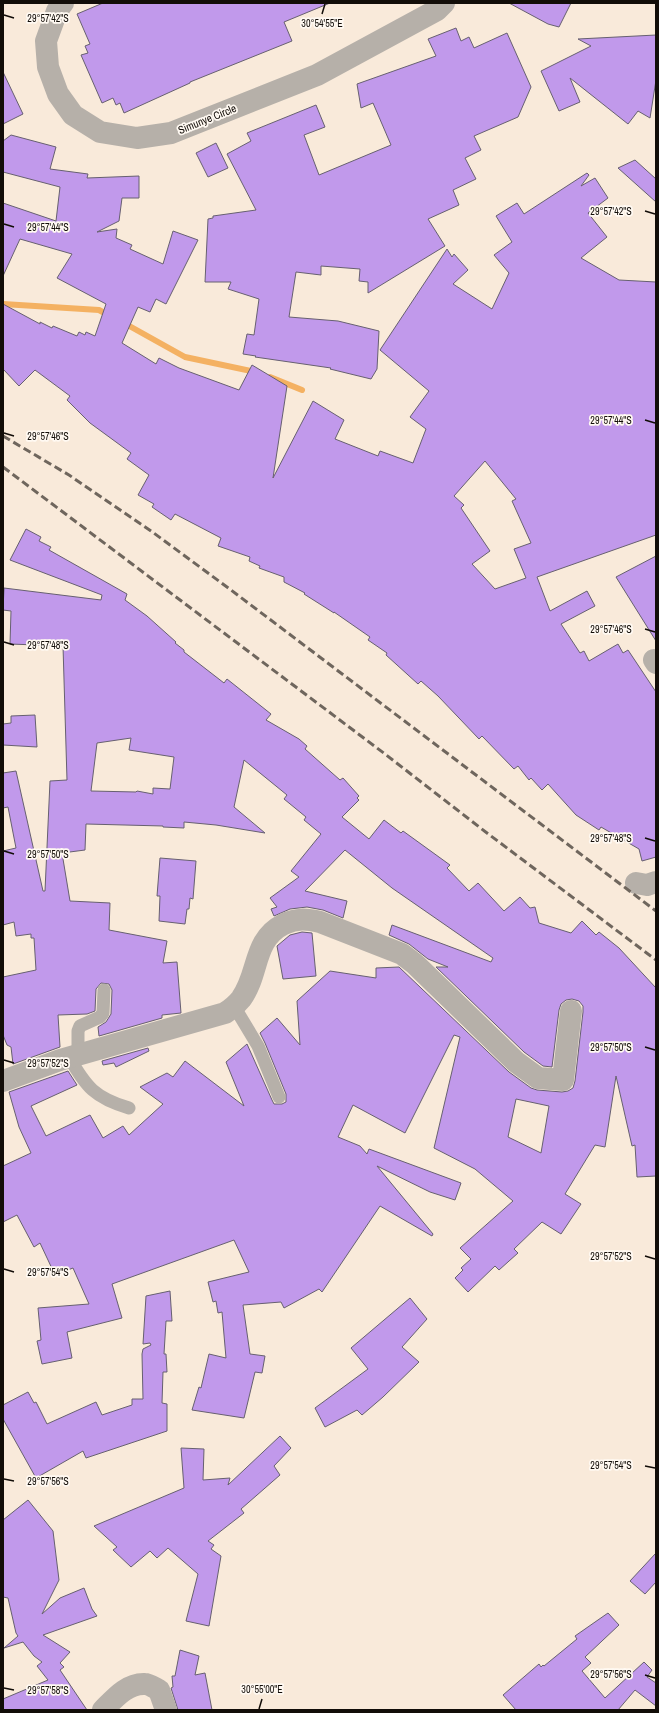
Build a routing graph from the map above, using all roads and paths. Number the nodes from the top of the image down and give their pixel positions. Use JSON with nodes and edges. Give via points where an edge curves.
{"nodes":[{"id":1,"x":63,"y":3,"type":"edge"},
{"id":2,"x":444,"y":3,"type":"edge"},
{"id":3,"x":104,"y":990,"type":"dead end"},
{"id":4,"x":234,"y":1006,"type":"junction"},
{"id":5,"x":571,"y":1011,"type":"dead end"},
{"id":6,"x":73,"y":1056,"type":"junction"},
{"id":7,"x":3,"y":1081,"type":"edge"},
{"id":8,"x":279,"y":1097,"type":"dead end"},
{"id":9,"x":129,"y":1108,"type":"dead end"},
{"id":10,"x":103,"y":1710,"type":"edge"},
{"id":11,"x":166,"y":1710,"type":"edge"}],
"edges":[{"from":1,"to":2,"type":"street","name":"Simunye Circle","via":[[57,11],[46,41],[48,67],[58,94],[73,115],[100,132],[137,138],[171,133],[317,75],[437,10]]},
{"from":3,"to":6,"type":"lane","via":[[103,1013],[100,1017],[80,1026]]},
{"from":4,"to":5,"type":"street","via":[[242,998],[250,982],[264,940],[274,929],[305,918],[402,954],[516,1062],[538,1078],[563,1080]]},
{"from":4,"to":6,"type":"street","via":[[225,1013],[207,1019]]},
{"from":4,"to":8,"type":"lane","via":[[260,1051]]},
{"from":6,"to":7,"type":"street"},
{"from":6,"to":9,"type":"lane","via":[[82,1079],[90,1088],[113,1103]]},
{"from":10,"to":11,"type":"street","via":[[134,1685],[146,1684],[159,1690]]}]}
